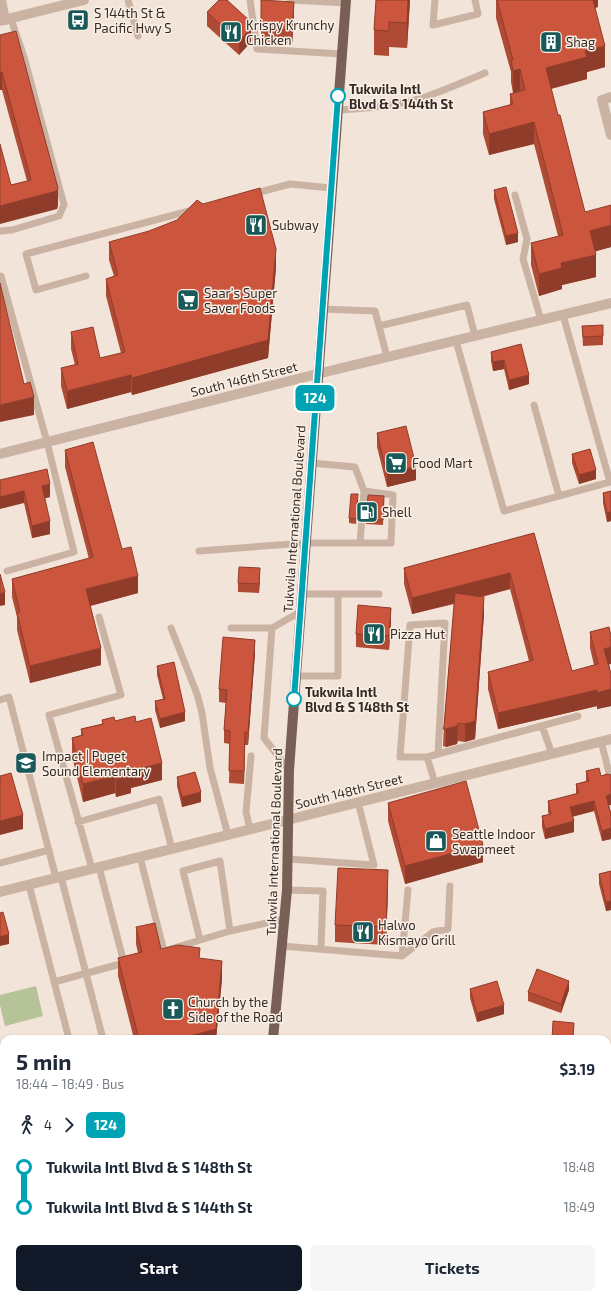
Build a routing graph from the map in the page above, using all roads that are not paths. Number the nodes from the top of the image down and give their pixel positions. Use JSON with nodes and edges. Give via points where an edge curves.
{"nodes":[{"id":1,"x":0,"y":0,"type":"edge"},
{"id":2,"x":84,"y":0,"type":"edge"},
{"id":3,"x":128,"y":0,"type":"edge"},
{"id":4,"x":250,"y":0,"type":"edge"},
{"id":5,"x":290,"y":0,"type":"edge"},
{"id":6,"x":435,"y":0,"type":"edge"},
{"id":7,"x":475,"y":0,"type":"edge"},
{"id":8,"x":346,"y":2,"type":"edge"},
{"id":9,"x":5,"y":20,"type":"edge"},
{"id":10,"x":138,"y":36,"type":"dead end"},
{"id":11,"x":342,"y":54,"type":"junction"},
{"id":12,"x":485,"y":73,"type":"dead end"},
{"id":13,"x":611,"y":97,"type":"edge"},
{"id":14,"x":337,"y":110,"type":"junction"},
{"id":15,"x":611,"y":135,"type":"edge"},
{"id":16,"x":331,"y":188,"type":"junction"},
{"id":17,"x":515,"y":195,"type":"dead end"},
{"id":18,"x":245,"y":196,"type":"edge"},
{"id":19,"x":200,"y":208,"type":"edge"},
{"id":20,"x":0,"y":231,"type":"edge"},
{"id":21,"x":1,"y":276,"type":"dead end"},
{"id":22,"x":86,"y":276,"type":"dead end"},
{"id":23,"x":611,"y":303,"type":"edge"},
{"id":24,"x":322,"y":309,"type":"junction"},
{"id":25,"x":563,"y":315,"type":"junction"},
{"id":26,"x":541,"y":320,"type":"junction"},
{"id":27,"x":379,"y":326,"type":"junction"},
{"id":28,"x":475,"y":336,"type":"junction"},
{"id":29,"x":456,"y":341,"type":"junction"},
{"id":30,"x":387,"y":357,"type":"junction"},
{"id":31,"x":317,"y":374,"type":"junction"},
{"id":32,"x":534,"y":405,"type":"dead end"},
{"id":33,"x":47,"y":442,"type":"junction"},
{"id":34,"x":0,"y":454,"type":"edge"},
{"id":35,"x":311,"y":464,"type":"junction"},
{"id":36,"x":54,"y":471,"type":"junction"},
{"id":37,"x":46,"y":473,"type":"edge"},
{"id":38,"x":364,"y":491,"type":"junction"},
{"id":39,"x":559,"y":496,"type":"junction"},
{"id":40,"x":305,"y":543,"type":"junction"},
{"id":41,"x":360,"y":543,"type":"junction"},
{"id":42,"x":199,"y":551,"type":"dead end"},
{"id":43,"x":7,"y":571,"type":"dead end"},
{"id":44,"x":301,"y":594,"type":"junction"},
{"id":45,"x":338,"y":594,"type":"junction"},
{"id":46,"x":379,"y":594,"type":"dead end"},
{"id":47,"x":300,"y":612,"type":"junction"},
{"id":48,"x":99,"y":617,"type":"dead end"},
{"id":49,"x":171,"y":628,"type":"dead end"},
{"id":50,"x":232,"y":628,"type":"dead end"},
{"id":51,"x":272,"y":628,"type":"junction"},
{"id":52,"x":295,"y":676,"type":"junction"},
{"id":53,"x":0,"y":700,"type":"edge"},
{"id":54,"x":578,"y":716,"type":"dead end"},
{"id":55,"x":542,"y":726,"type":"junction"},
{"id":56,"x":606,"y":740,"type":"edge"},
{"id":57,"x":438,"y":754,"type":"junction"},
{"id":58,"x":552,"y":754,"type":"junction"},
{"id":59,"x":251,"y":756,"type":"dead end"},
{"id":60,"x":427,"y":757,"type":"junction"},
{"id":61,"x":289,"y":770,"type":"junction"},
{"id":62,"x":611,"y":781,"type":"edge"},
{"id":63,"x":435,"y":782,"type":"junction"},
{"id":64,"x":358,"y":802,"type":"junction"},
{"id":65,"x":289,"y":819,"type":"junction"},
{"id":66,"x":78,"y":822,"type":"junction"},
{"id":67,"x":250,"y":829,"type":"junction"},
{"id":68,"x":228,"y":834,"type":"junction"},
{"id":69,"x":172,"y":849,"type":"junction"},
{"id":70,"x":49,"y":850,"type":"junction"},
{"id":71,"x":140,"y":857,"type":"junction"},
{"id":72,"x":288,"y":859,"type":"junction"},
{"id":73,"x":0,"y":863,"type":"edge"},
{"id":74,"x":95,"y":868,"type":"junction"},
{"id":75,"x":59,"y":877,"type":"junction"},
{"id":76,"x":29,"y":885,"type":"junction"},
{"id":77,"x":450,"y":886,"type":"dead end"},
{"id":78,"x":287,"y":890,"type":"junction"},
{"id":79,"x":408,"y":890,"type":"dead end"},
{"id":80,"x":0,"y":892,"type":"edge"},
{"id":81,"x":285,"y":919,"type":"junction"},
{"id":82,"x":230,"y":932,"type":"junction"},
{"id":83,"x":200,"y":940,"type":"junction"},
{"id":84,"x":282,"y":946,"type":"junction"},
{"id":85,"x":321,"y":948,"type":"junction"},
{"id":86,"x":402,"y":956,"type":"junction"},
{"id":87,"x":86,"y":973,"type":"junction"},
{"id":88,"x":54,"y":982,"type":"junction"},
{"id":89,"x":68,"y":1035,"type":"edge"},
{"id":90,"x":102,"y":1035,"type":"edge"},
{"id":91,"x":273,"y":1035,"type":"edge"}],
"edges":[{"from":1,"to":9,"type":"street"},
{"from":2,"to":9,"type":"street"},
{"from":3,"to":10,"type":"lane"},
{"from":4,"to":11,"type":"lane","via":[[257,49]]},
{"from":5,"to":8,"type":"lane"},
{"from":6,"to":7,"type":"lane","via":[[433,25],[478,14]]},
{"from":8,"to":11,"type":"main road","name":"Tukwila International Boulevard"},
{"from":9,"to":20,"type":"lane","via":[[26,65],[64,205],[59,216]]},
{"from":11,"to":14,"type":"main road","name":"Tukwila International Boulevard"},
{"from":12,"to":14,"type":"lane","via":[[428,96],[404,102],[372,108]]},
{"from":13,"to":15,"type":"street","via":[[602,100]]},
{"from":14,"to":16,"type":"main road","name":"Tukwila International Boulevard"},
{"from":16,"to":18,"type":"lane","via":[[290,184]]},
{"from":16,"to":24,"type":"main road","name":"Tukwila International Boulevard"},
{"from":17,"to":26,"type":"lane","via":[[527,239],[523,259]]},
{"from":19,"to":22,"type":"lane","via":[[26,254],[36,290]]},
{"from":21,"to":33,"type":"lane"},
{"from":23,"to":25,"type":"street","name":"South 146th Street"},
{"from":24,"to":27,"type":"lane","via":[[375,311]]},
{"from":24,"to":31,"type":"main road","name":"Tukwila International Boulevard"},
{"from":25,"to":26,"type":"street","name":"South 146th Street"},
{"from":25,"to":39,"type":"lane","via":[[610,482]]},
{"from":26,"to":28,"type":"street","name":"South 146th Street"},
{"from":27,"to":28,"type":"lane","via":[[467,304]]},
{"from":27,"to":30,"type":"lane"},
{"from":28,"to":29,"type":"street","name":"South 146th Street"},
{"from":29,"to":30,"type":"street","name":"South 146th Street"},
{"from":29,"to":39,"type":"lane","via":[[504,511]]},
{"from":30,"to":31,"type":"street","name":"South 146th Street"},
{"from":31,"to":33,"type":"street","name":"South 146th Street"},
{"from":31,"to":35,"type":"main road","name":"Tukwila International Boulevard"},
{"from":32,"to":39,"type":"lane"},
{"from":33,"to":34,"type":"street","name":"South 146th Street"},
{"from":33,"to":36,"type":"lane"},
{"from":35,"to":38,"type":"lane","via":[[354,466]]},
{"from":35,"to":40,"type":"main road","name":"Tukwila International Boulevard"},
{"from":36,"to":37,"type":"lane"},
{"from":36,"to":43,"type":"lane","via":[[74,552]]},
{"from":38,"to":41,"type":"lane"},
{"from":38,"to":41,"type":"lane","via":[[393,495],[391,543]]},
{"from":40,"to":41,"type":"lane"},
{"from":40,"to":42,"type":"lane"},
{"from":40,"to":44,"type":"main road","name":"Tukwila International Boulevard"},
{"from":44,"to":45,"type":"lane"},
{"from":44,"to":47,"type":"main road","name":"Tukwila International Boulevard"},
{"from":45,"to":46,"type":"lane"},
{"from":45,"to":52,"type":"lane","via":[[338,676]]},
{"from":47,"to":51,"type":"lane"},
{"from":47,"to":52,"type":"main road","name":"Tukwila International Boulevard"},
{"from":48,"to":66,"type":"lane","via":[[121,696],[49,715]]},
{"from":49,"to":68,"type":"lane","via":[[202,713],[210,768]]},
{"from":50,"to":51,"type":"lane"},
{"from":51,"to":61,"type":"lane","via":[[264,738]]},
{"from":52,"to":61,"type":"main road","name":"Tukwila International Boulevard"},
{"from":53,"to":70,"type":"lane","via":[[9,697]]},
{"from":54,"to":55,"type":"lane"},
{"from":55,"to":57,"type":"lane"},
{"from":55,"to":58,"type":"lane"},
{"from":56,"to":58,"type":"street","name":"South 148th Street"},
{"from":56,"to":62,"type":"lane"},
{"from":57,"to":60,"type":"lane"},
{"from":57,"to":60,"type":"lane","via":[[445,623],[410,625],[400,757]]},
{"from":58,"to":63,"type":"street","name":"South 148th Street"},
{"from":59,"to":67,"type":"lane","via":[[246,812]]},
{"from":60,"to":63,"type":"lane"},
{"from":61,"to":65,"type":"main road","name":"Tukwila International Boulevard"},
{"from":63,"to":64,"type":"street","name":"South 148th Street"},
{"from":64,"to":65,"type":"street","name":"South 148th Street"},
{"from":64,"to":72,"type":"lane","via":[[374,865]]},
{"from":65,"to":67,"type":"street","name":"South 148th Street"},
{"from":65,"to":72,"type":"main road","name":"Tukwila International Boulevard"},
{"from":66,"to":69,"type":"lane","via":[[159,799]]},
{"from":66,"to":74,"type":"lane"},
{"from":67,"to":68,"type":"street","name":"South 148th Street"},
{"from":68,"to":69,"type":"street","name":"South 148th Street"},
{"from":69,"to":71,"type":"street","name":"South 148th Street"},
{"from":70,"to":73,"type":"lane"},
{"from":70,"to":75,"type":"lane"},
{"from":71,"to":74,"type":"street","name":"South 148th Street"},
{"from":71,"to":83,"type":"lane","via":[[164,951]]},
{"from":72,"to":78,"type":"main road","name":"Tukwila International Boulevard"},
{"from":74,"to":75,"type":"street","name":"South 148th Street"},
{"from":74,"to":87,"type":"lane","via":[[124,963]]},
{"from":75,"to":76,"type":"street","name":"South 148th Street"},
{"from":75,"to":87,"type":"lane"},
{"from":76,"to":80,"type":"street","name":"South 148th Street"},
{"from":76,"to":88,"type":"lane"},
{"from":77,"to":86,"type":"lane","via":[[448,929],[433,932]]},
{"from":78,"to":81,"type":"main road","name":"Tukwila International Boulevard"},
{"from":78,"to":85,"type":"lane","via":[[323,891]]},
{"from":79,"to":86,"type":"lane"},
{"from":81,"to":82,"type":"lane"},
{"from":81,"to":84,"type":"main road","name":"Tukwila International Boulevard"},
{"from":82,"to":83,"type":"lane"},
{"from":82,"to":83,"type":"lane","via":[[220,861],[183,871]]},
{"from":84,"to":85,"type":"lane"},
{"from":84,"to":91,"type":"main road","name":"Tukwila International Boulevard"},
{"from":85,"to":86,"type":"lane"},
{"from":87,"to":88,"type":"lane"},
{"from":87,"to":90,"type":"lane"},
{"from":88,"to":89,"type":"lane"}]}
